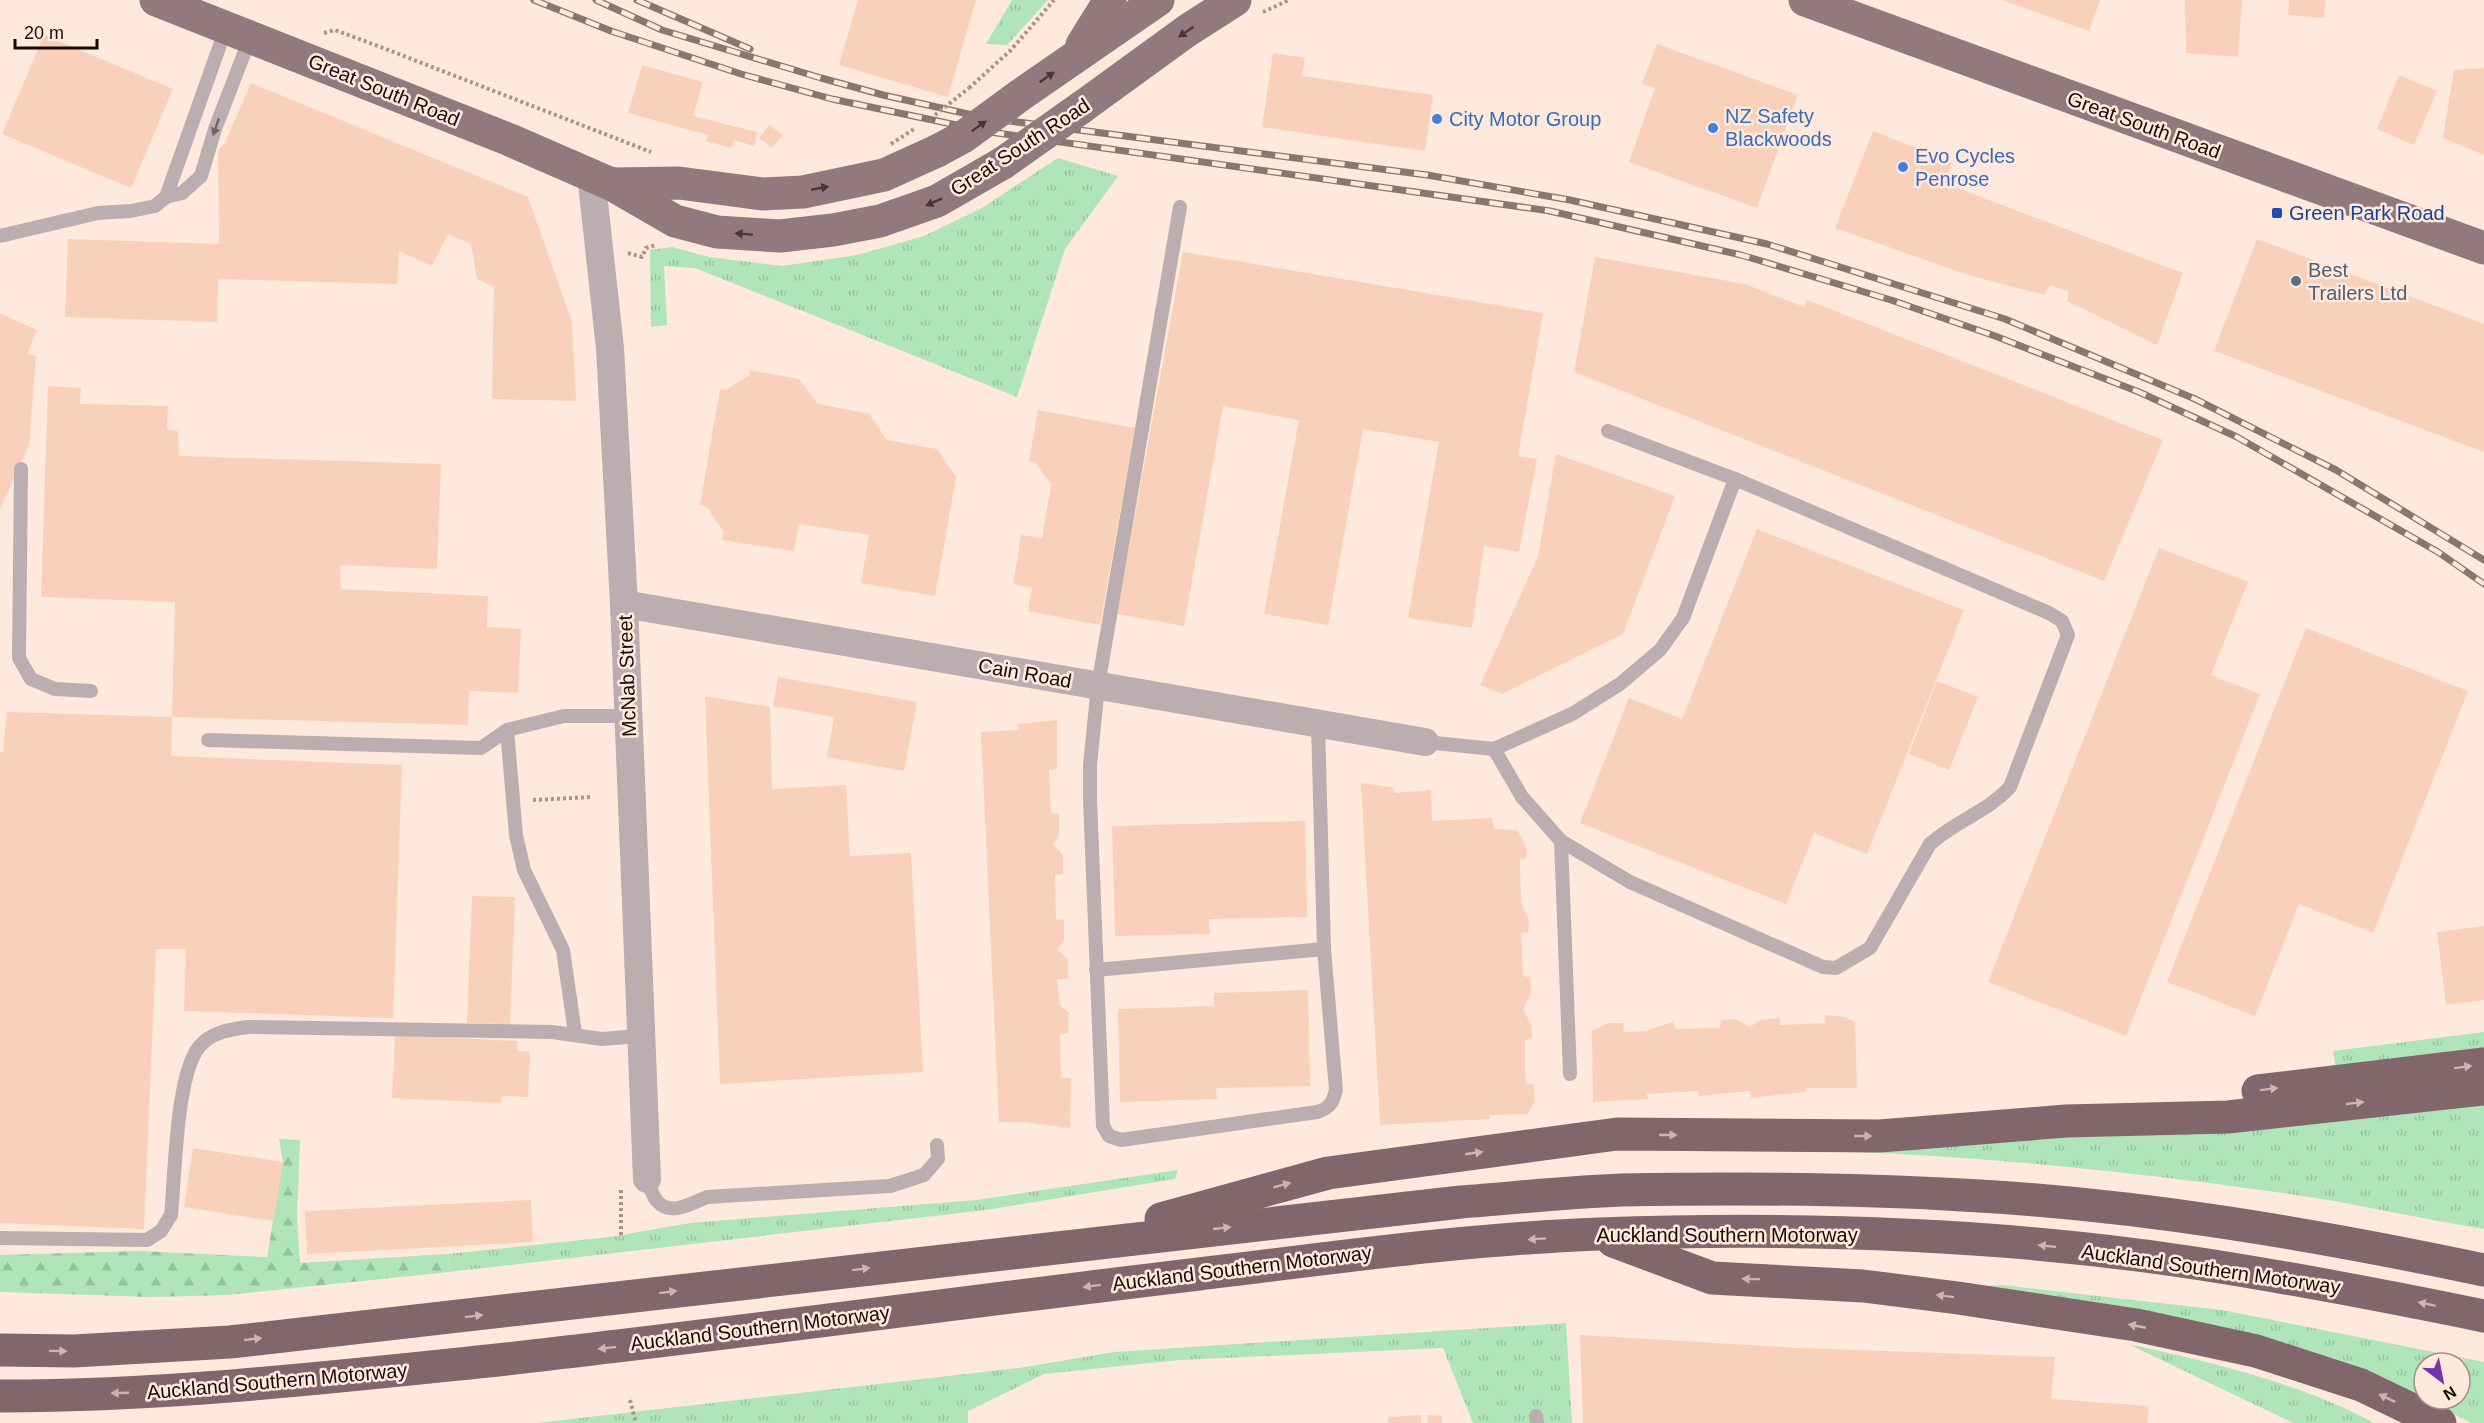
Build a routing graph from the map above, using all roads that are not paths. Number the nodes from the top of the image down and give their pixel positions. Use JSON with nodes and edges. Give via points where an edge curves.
{"nodes":[{"id":1,"x":156,"y":0,"type":"edge"},
{"id":2,"x":1110,"y":0,"type":"edge"},
{"id":3,"x":1158,"y":0,"type":"edge"},
{"id":4,"x":1235,"y":0,"type":"edge"},
{"id":5,"x":1805,"y":0,"type":"edge"},
{"id":6,"x":238,"y":33,"type":"junction"},
{"id":7,"x":1075,"y":57,"type":"junction"},
{"id":8,"x":601,"y":179,"type":"junction"},
{"id":9,"x":166,"y":197,"type":"junction"},
{"id":10,"x":1180,"y":207,"type":"dead end"},
{"id":11,"x":0,"y":236,"type":"edge"},
{"id":12,"x":2484,"y":248,"type":"edge"},
{"id":13,"x":1608,"y":431,"type":"dead end"},
{"id":14,"x":21,"y":469,"type":"dead end"},
{"id":15,"x":1735,"y":479,"type":"junction"},
{"id":16,"x":624,"y":604,"type":"junction"},
{"id":17,"x":1098,"y":686,"type":"junction"},
{"id":18,"x":91,"y":691,"type":"dead end"},
{"id":19,"x":628,"y":716,"type":"junction"},
{"id":20,"x":1318,"y":723,"type":"junction"},
{"id":21,"x":507,"y":730,"type":"junction"},
{"id":22,"x":208,"y":740,"type":"dead end"},
{"id":23,"x":1425,"y":742,"type":"joint"},
{"id":24,"x":1494,"y":749,"type":"junction"},
{"id":25,"x":1561,"y":841,"type":"junction"},
{"id":26,"x":1324,"y":948,"type":"junction"},
{"id":27,"x":1096,"y":970,"type":"junction"},
{"id":28,"x":575,"y":1033,"type":"junction"},
{"id":29,"x":639,"y":1036,"type":"junction"},
{"id":30,"x":2484,"y":1064,"type":"edge"},
{"id":31,"x":1570,"y":1074,"type":"dead end"},
{"id":32,"x":2484,"y":1089,"type":"edge"},
{"id":33,"x":2066,"y":1121,"type":"junction"},
{"id":34,"x":937,"y":1145,"type":"dead end"},
{"id":35,"x":647,"y":1179,"type":"joint"},
{"id":36,"x":1595,"y":1234,"type":"junction"},
{"id":37,"x":0,"y":1238,"type":"edge"},
{"id":38,"x":1064,"y":1245,"type":"junction"},
{"id":39,"x":2484,"y":1270,"type":"edge"},
{"id":40,"x":2484,"y":1316,"type":"edge"},
{"id":41,"x":0,"y":1350,"type":"edge"},
{"id":42,"x":0,"y":1396,"type":"edge"},
{"id":43,"x":2440,"y":1423,"type":"edge"}],
"edges":[{"from":1,"to":6,"type":"main road","name":"Great South Road"},
{"from":2,"to":7,"type":"main road"},
{"from":3,"to":7,"type":"main road","name":"Great South Road"},
{"from":4,"to":8,"type":"main road","name":"Great South Road","one_way":true,"bridge":true,"via":[[1003,163],[961,188],[880,221],[780,236],[717,232],[675,221]]},
{"from":5,"to":12,"type":"main road","name":"Great South Road"},
{"from":6,"to":8,"type":"main road","name":"Great South Road"},
{"from":6,"to":9,"type":"lane"},
{"from":6,"to":9,"type":"lane","one_way":true,"via":[[201,176],[182,193]]},
{"from":8,"to":7,"type":"main road","name":"Great South Road","one_way":true,"bridge":true,"via":[[679,183],[762,194],[803,192],[884,175],[927,140],[963,137]]},
{"from":8,"to":16,"type":"street","name":"McNab Street"},
{"from":9,"to":11,"type":"lane","via":[[155,206],[98,213]]},
{"from":10,"to":17,"type":"lane"},
{"from":13,"to":15,"type":"lane"},
{"from":14,"to":18,"type":"lane","via":[[19,658],[31,679],[55,690]]},
{"from":15,"to":24,"type":"lane","via":[[1683,618],[1660,650],[1620,684],[1572,714]]},
{"from":15,"to":25,"type":"lane","via":[[2062,621],[2068,635],[2010,788],[1930,844],[1870,948],[1836,968],[1823,967],[1630,882]]},
{"from":16,"to":17,"type":"street","name":"Cain Road"},
{"from":16,"to":19,"type":"street","name":"McNab Street"},
{"from":17,"to":20,"type":"street","name":"Cain Road"},
{"from":17,"to":27,"type":"lane","via":[[1090,765]]},
{"from":19,"to":21,"type":"lane","via":[[564,716]]},
{"from":19,"to":29,"type":"street","name":"McNab Street"},
{"from":20,"to":23,"type":"street","name":"Cain Road"},
{"from":20,"to":26,"type":"lane"},
{"from":21,"to":22,"type":"lane","via":[[481,748]]},
{"from":21,"to":28,"type":"lane","via":[[524,870],[563,950]]},
{"from":23,"to":24,"type":"lane"},
{"from":24,"to":25,"type":"lane","via":[[1522,797]]},
{"from":25,"to":31,"type":"lane"},
{"from":26,"to":27,"type":"lane"},
{"from":26,"to":27,"type":"lane","via":[[1336,1090],[1330,1105],[1317,1112],[1121,1140],[1109,1136],[1103,1126]]},
{"from":28,"to":29,"type":"lane","via":[[602,1039]]},
{"from":28,"to":37,"type":"lane","via":[[249,1026],[225,1029],[200,1046],[190,1062],[183,1092],[171,1215],[161,1231],[147,1240]]},
{"from":29,"to":35,"type":"street","name":"McNab Street"},
{"from":33,"to":30,"type":"highway","one_way":true,"via":[[2223,1095]]},
{"from":33,"to":32,"type":"highway","one_way":true,"via":[[2228,1117]]},
{"from":38,"to":33,"type":"highway","one_way":true,"via":[[1329,1173],[1617,1134],[1880,1136]]},
{"from":34,"to":35,"type":"lane","via":[[938,1159],[924,1175],[890,1186],[707,1197],[681,1208],[668,1208],[657,1201]]},
{"from":40,"to":36,"type":"highway","name":"Auckland Southern Motorway","one_way":true,"via":[[2185,1262],[2021,1243],[1855,1234]]},
{"from":36,"to":42,"type":"highway","name":"Auckland Southern Motorway","one_way":true,"via":[[1401,1249],[275,1384]]},
{"from":43,"to":36,"type":"highway","one_way":true,"via":[[2361,1385],[2256,1351],[2136,1325],[1958,1298],[1852,1285],[1712,1278]]},
{"from":38,"to":39,"type":"highway","name":"Auckland Southern Motorway","one_way":true,"via":[[1461,1202],[1619,1190],[1800,1189],[1963,1195],[2103,1206],[2253,1226]]},
{"from":41,"to":38,"type":"highway","name":"Auckland Southern Motorway","one_way":true,"via":[[74,1351],[230,1342]]}]}
